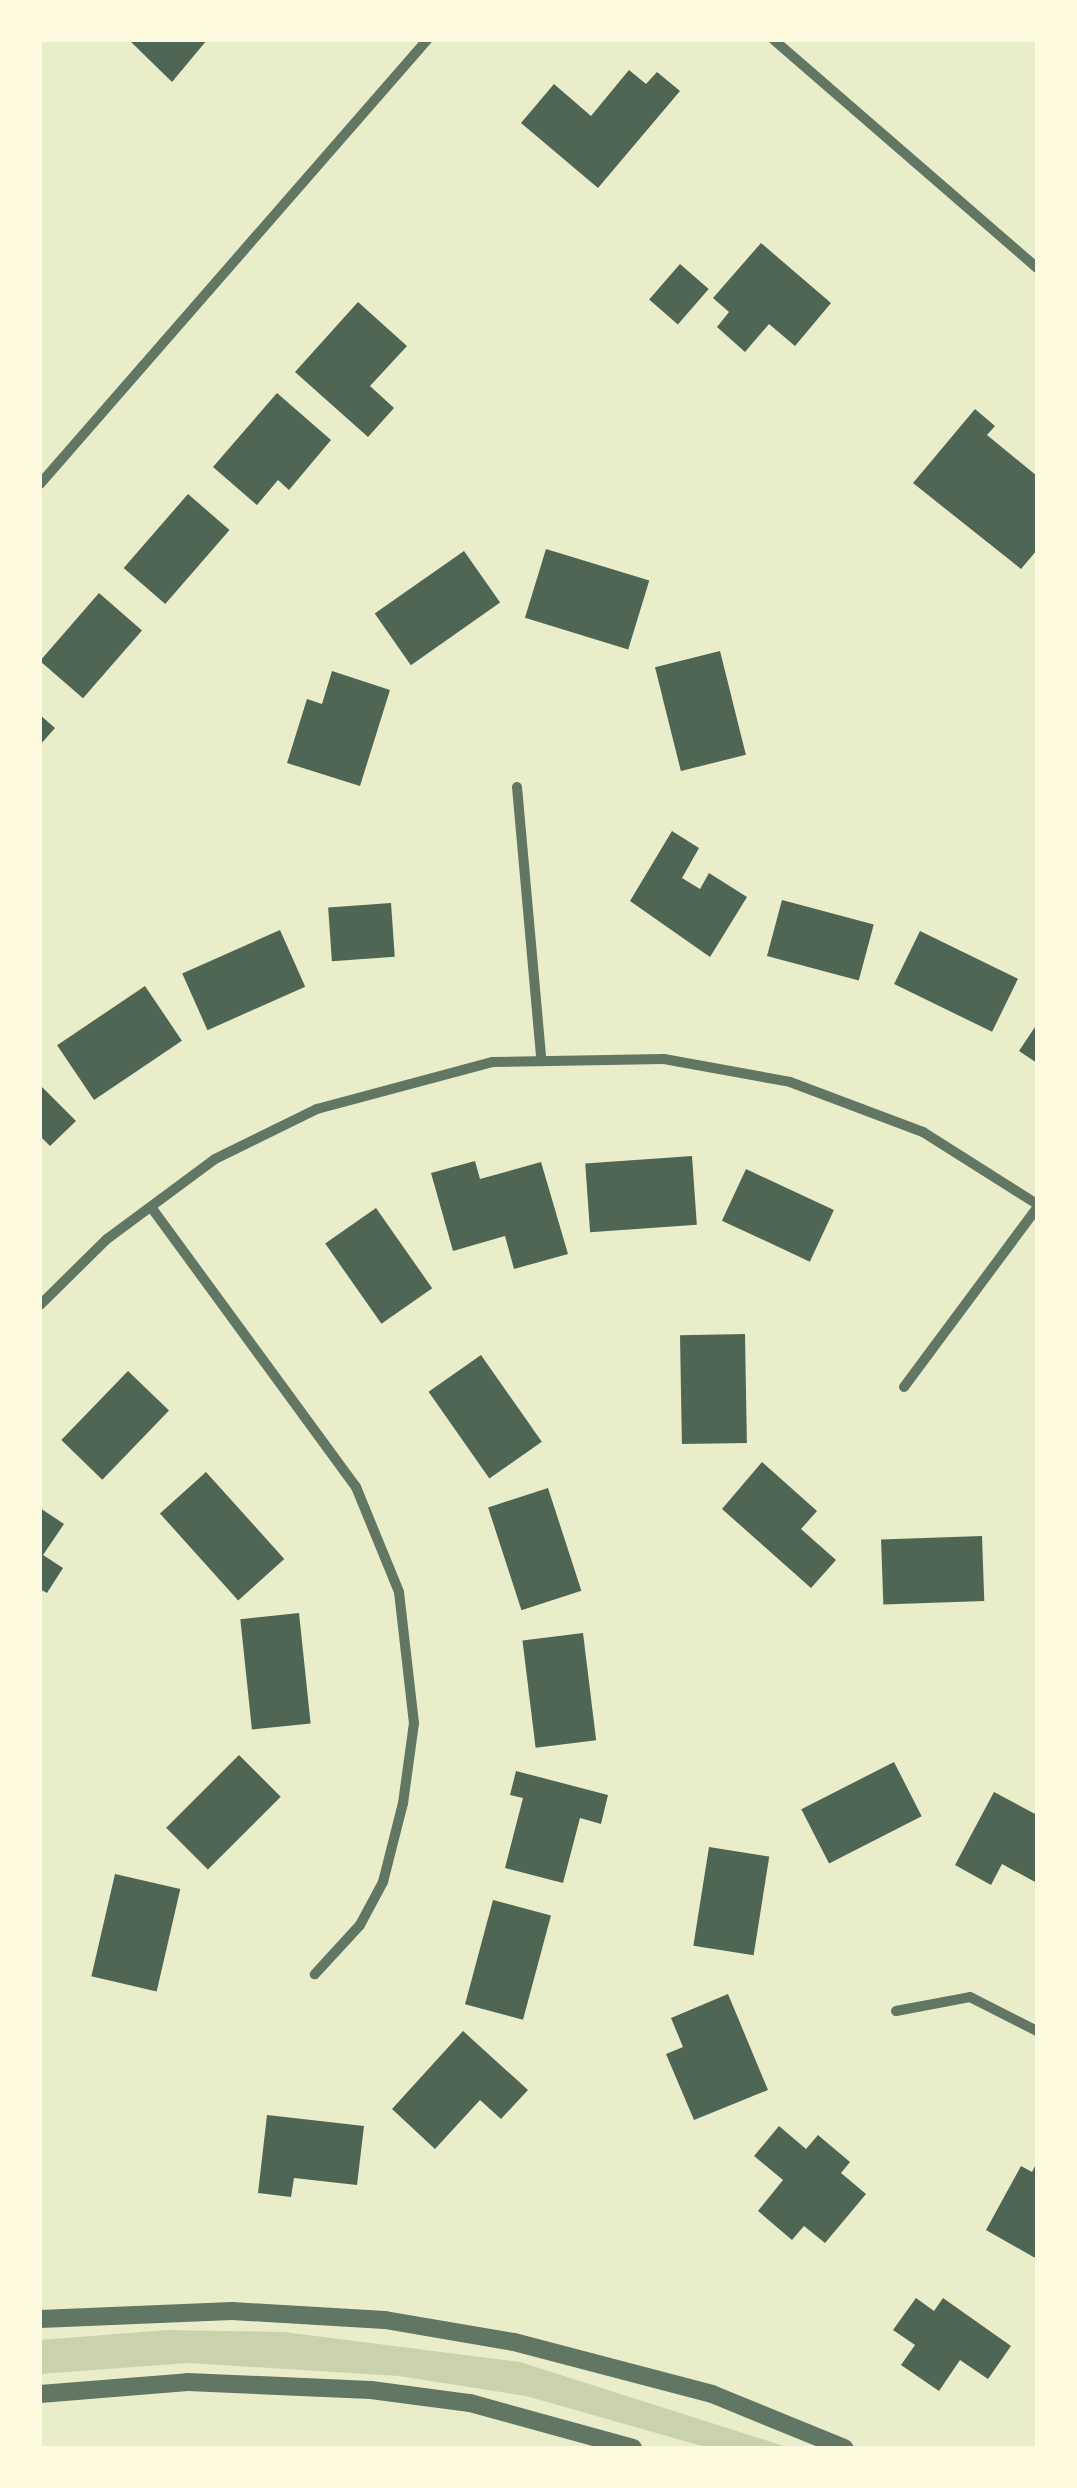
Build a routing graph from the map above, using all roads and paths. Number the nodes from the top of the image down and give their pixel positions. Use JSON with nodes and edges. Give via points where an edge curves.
{"nodes":[{"id":1,"x":427,"y":40,"type":"edge"},
{"id":2,"x":774,"y":40,"type":"edge"},
{"id":3,"x":1037,"y":268,"type":"edge"},
{"id":4,"x":40,"y":484,"type":"edge"},
{"id":5,"x":517,"y":787,"type":"dead end"},
{"id":6,"x":541,"y":1058,"type":"junction"},
{"id":7,"x":151,"y":1206,"type":"junction"},
{"id":8,"x":1037,"y":1206,"type":"edge"},
{"id":9,"x":40,"y":1305,"type":"edge"},
{"id":10,"x":904,"y":1387,"type":"dead end"},
{"id":11,"x":315,"y":1974,"type":"dead end"},
{"id":12,"x":896,"y":2011,"type":"dead end"},
{"id":13,"x":1037,"y":2032,"type":"edge"},
{"id":14,"x":40,"y":2320,"type":"edge"},
{"id":15,"x":40,"y":2394,"type":"edge"},
{"id":16,"x":633,"y":2448,"type":"edge"},
{"id":17,"x":844,"y":2448,"type":"edge"}],
"edges":[{"from":1,"to":4,"type":"street"},
{"from":2,"to":3,"type":"street"},
{"from":5,"to":6,"type":"street"},
{"from":6,"to":7,"type":"street","via":[[418,1077],[318,1109],[215,1159]]},
{"from":6,"to":8,"type":"street","via":[[664,1059],[790,1082],[923,1132]]},
{"from":7,"to":9,"type":"street"},
{"from":7,"to":11,"type":"street","via":[[356,1487],[398,1592],[414,1723],[403,1803],[383,1882],[360,1925]]},
{"from":8,"to":10,"type":"street"},
{"from":12,"to":13,"type":"street","via":[[970,1997]]},
{"from":14,"to":17,"type":"street","via":[[232,2311],[385,2320],[604,2364],[712,2394]]},
{"from":15,"to":16,"type":"street","via":[[188,2382],[371,2390],[470,2403]]}]}
